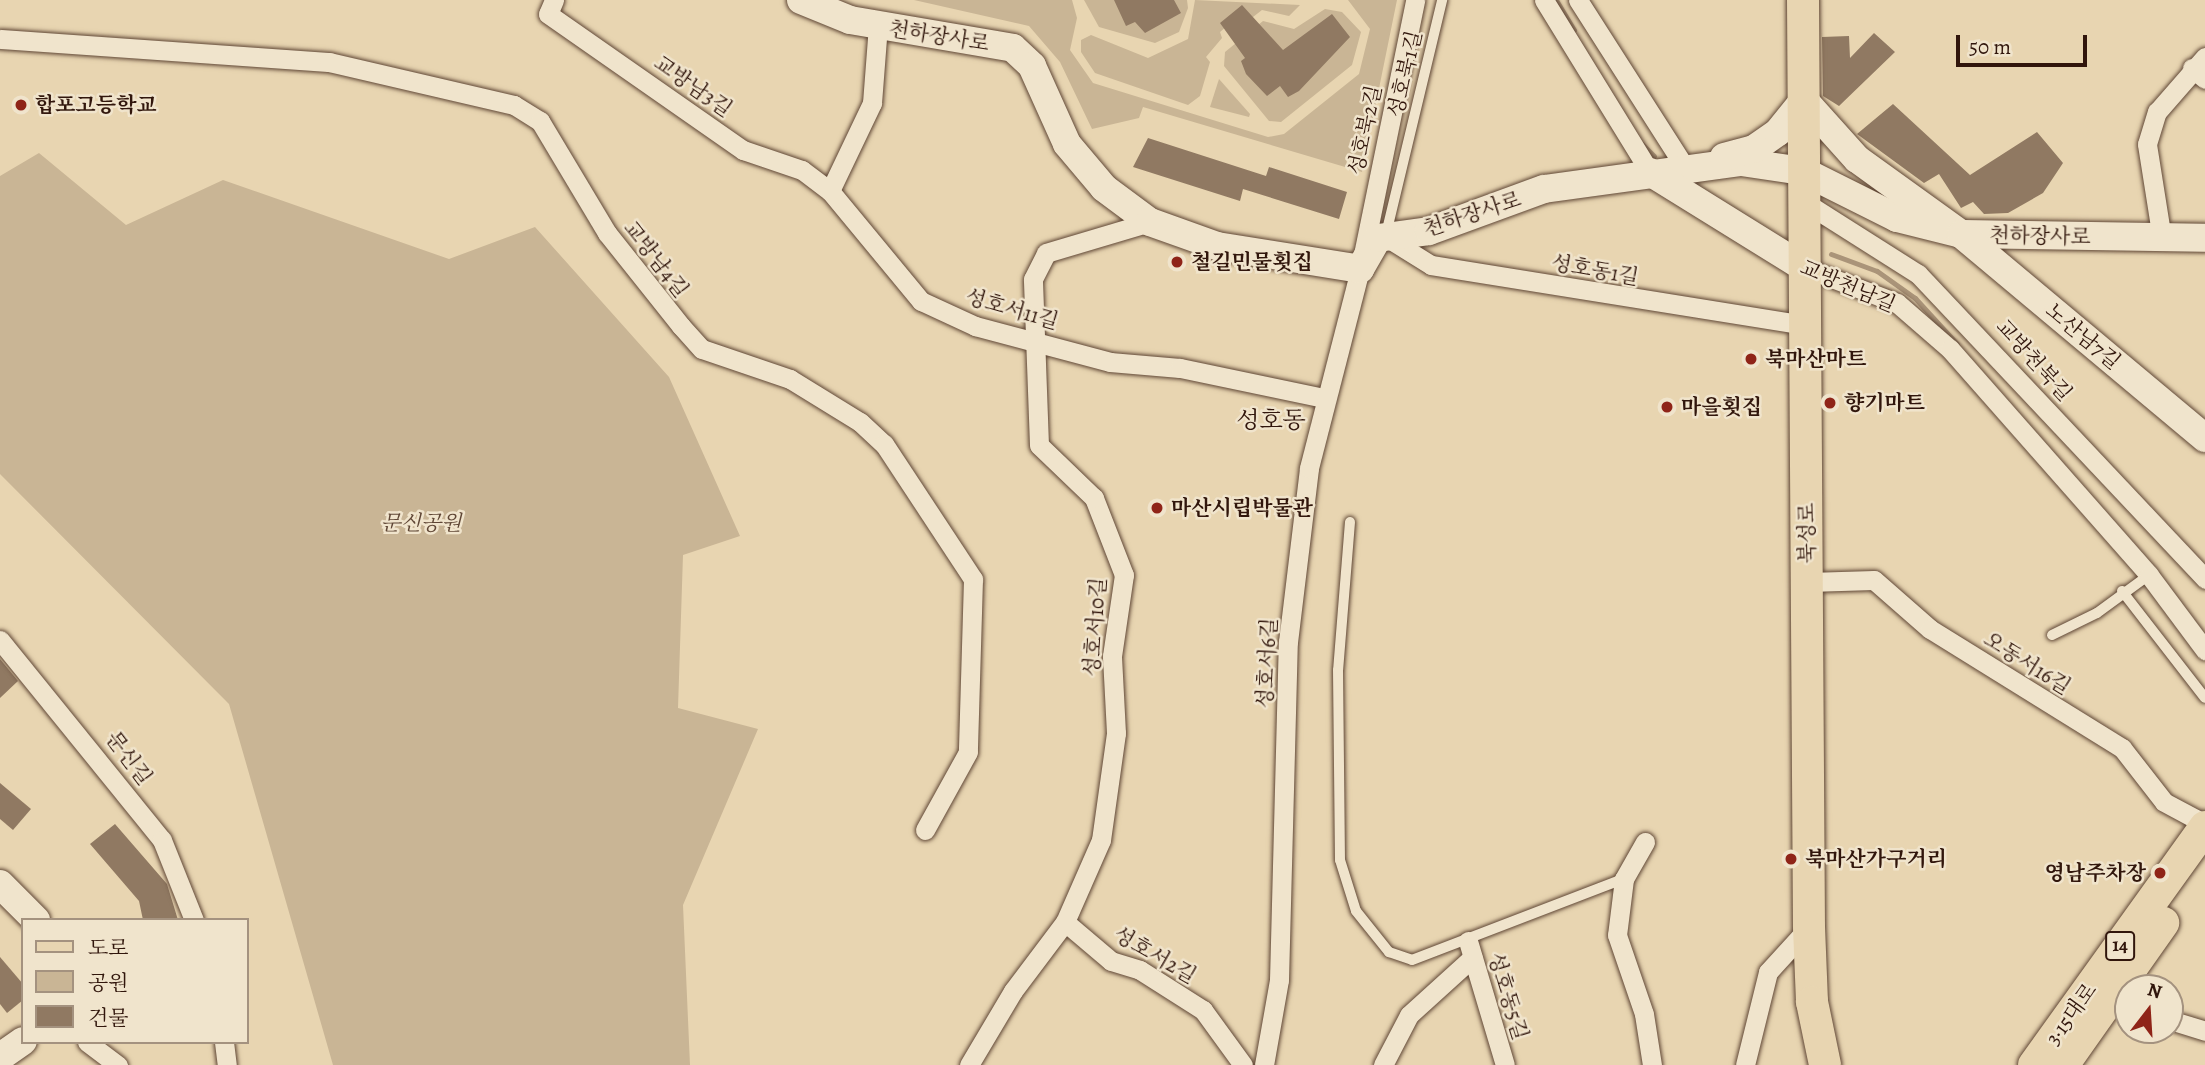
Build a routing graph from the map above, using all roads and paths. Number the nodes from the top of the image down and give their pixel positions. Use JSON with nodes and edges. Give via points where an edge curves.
{"nodes":[{"id":1,"x":554,"y":0,"type":"edge"},
{"id":2,"x":801,"y":0,"type":"edge"},
{"id":3,"x":1415,"y":0,"type":"edge"},
{"id":4,"x":1442,"y":0,"type":"edge"},
{"id":5,"x":1544,"y":0,"type":"edge"},
{"id":6,"x":1578,"y":0,"type":"edge"},
{"id":7,"x":1804,"y":0,"type":"edge"},
{"id":8,"x":878,"y":25,"type":"junction"},
{"id":9,"x":0,"y":39,"type":"edge"},
{"id":10,"x":2201,"y":68,"type":"edge"},
{"id":11,"x":1804,"y":100,"type":"junction"},
{"id":12,"x":1691,"y":165,"type":"junction"},
{"id":13,"x":1650,"y":172,"type":"junction"},
{"id":14,"x":1803,"y":186,"type":"junction"},
{"id":15,"x":830,"y":191,"type":"junction"},
{"id":16,"x":1150,"y":222,"type":"junction"},
{"id":17,"x":1961,"y":234,"type":"junction"},
{"id":18,"x":1386,"y":237,"type":"junction"},
{"id":19,"x":2162,"y":239,"type":"junction"},
{"id":20,"x":2205,"y":239,"type":"edge"},
{"id":21,"x":1803,"y":267,"type":"junction"},
{"id":22,"x":1360,"y":269,"type":"junction"},
{"id":23,"x":1804,"y":325,"type":"junction"},
{"id":24,"x":1032,"y":339,"type":"junction"},
{"id":25,"x":1323,"y":398,"type":"junction"},
{"id":26,"x":2203,"y":431,"type":"edge"},
{"id":27,"x":1349,"y":522,"type":"dead end"},
{"id":28,"x":2149,"y":575,"type":"junction"},
{"id":29,"x":2205,"y":579,"type":"edge"},
{"id":30,"x":1808,"y":582,"type":"junction"},
{"id":31,"x":2122,"y":591,"type":"junction"},
{"id":32,"x":2052,"y":635,"type":"dead end"},
{"id":33,"x":0,"y":640,"type":"edge"},
{"id":34,"x":2205,"y":650,"type":"edge"},
{"id":35,"x":2205,"y":698,"type":"edge"},
{"id":36,"x":2205,"y":826,"type":"edge"},
{"id":37,"x":925,"y":830,"type":"dead end"},
{"id":38,"x":1645,"y":842,"type":"dead end"},
{"id":39,"x":2205,"y":863,"type":"edge"},
{"id":40,"x":1624,"y":879,"type":"junction"},
{"id":41,"x":0,"y":884,"type":"edge"},
{"id":42,"x":34,"y":918,"type":"edge"},
{"id":43,"x":193,"y":918,"type":"edge"},
{"id":44,"x":1065,"y":922,"type":"junction"},
{"id":45,"x":1809,"y":927,"type":"junction"},
{"id":46,"x":1470,"y":949,"type":"junction"},
{"id":47,"x":2137,"y":974,"type":"edge"},
{"id":48,"x":2114,"y":1009,"type":"edge"},
{"id":49,"x":2184,"y":1024,"type":"edge"},
{"id":50,"x":2205,"y":1031,"type":"edge"},
{"id":51,"x":21,"y":1042,"type":"edge"},
{"id":52,"x":90,"y":1044,"type":"edge"},
{"id":53,"x":224,"y":1044,"type":"edge"},
{"id":54,"x":0,"y":1057,"type":"edge"},
{"id":55,"x":118,"y":1065,"type":"edge"},
{"id":56,"x":227,"y":1065,"type":"edge"},
{"id":57,"x":969,"y":1065,"type":"edge"},
{"id":58,"x":1243,"y":1065,"type":"edge"},
{"id":59,"x":1264,"y":1065,"type":"edge"},
{"id":60,"x":1383,"y":1065,"type":"edge"},
{"id":61,"x":1505,"y":1065,"type":"edge"},
{"id":62,"x":1652,"y":1065,"type":"edge"},
{"id":63,"x":1745,"y":1065,"type":"edge"},
{"id":64,"x":1825,"y":1065,"type":"edge"},
{"id":65,"x":2034,"y":1065,"type":"edge"},
{"id":66,"x":2063,"y":1065,"type":"edge"}],
"edges":[{"from":1,"to":15,"type":"street","name":"교방남3길","via":[[548,14],[743,150],[802,170]]},
{"from":2,"to":8,"type":"main road","name":"천하장사로"},
{"from":3,"to":22,"type":"street","name":"성호북2길"},
{"from":4,"to":18,"type":"lane","name":"성호북1길"},
{"from":5,"to":13,"type":"street","name":"교방천남길"},
{"from":6,"to":12,"type":"street"},
{"from":7,"to":11,"type":"main road","name":"북성로"},
{"from":8,"to":15,"type":"street","via":[[872,103]]},
{"from":8,"to":16,"type":"main road","name":"천하장사로","via":[[984,42],[1023,54],[1077,157],[1104,188]]},
{"from":9,"to":37,"type":"street","name":"교방남4길","via":[[329,62],[514,105],[540,121],[643,285],[695,341],[790,379],[860,422],[884,444],[974,579],[968,752]]},
{"from":10,"to":19,"type":"street","via":[[2157,112],[2147,144]]},
{"from":11,"to":12,"type":"main road","via":[[1754,149]]},
{"from":11,"to":14,"type":"main road","name":"북성로"},
{"from":11,"to":17,"type":"main road","name":"노산남7길","via":[[1857,159]]},
{"from":12,"to":13,"type":"main road","name":"천하장사로"},
{"from":12,"to":14,"type":"main road","name":"천하장사로"},
{"from":13,"to":18,"type":"main road","name":"천하장사로","via":[[1544,190],[1429,230]]},
{"from":13,"to":21,"type":"main road","name":"교방천남길"},
{"from":14,"to":17,"type":"main road","name":"천하장사로"},
{"from":14,"to":21,"type":"main road","name":"북성로"},
{"from":14,"to":29,"type":"street","name":"교방천북길","via":[[1918,274]]},
{"from":15,"to":24,"type":"street","name":"성호서11길","via":[[921,301],[975,326]]},
{"from":16,"to":22,"type":"main road","name":"천하장사로","via":[[1217,246]]},
{"from":16,"to":24,"type":"street","name":"성호서10길","via":[[1046,253],[1033,279]]},
{"from":17,"to":19,"type":"main road","name":"천하장사로"},
{"from":17,"to":26,"type":"main road","name":"노산남7길"},
{"from":18,"to":22,"type":"main road","via":[[1378,238]]},
{"from":18,"to":23,"type":"street","name":"성호동1길","via":[[1431,265]]},
{"from":19,"to":20,"type":"main road","name":"천하장사로"},
{"from":21,"to":23,"type":"main road","name":"북성로"},
{"from":21,"to":28,"type":"street","name":"교방천남길","via":[[1897,303],[1950,349]]},
{"from":22,"to":25,"type":"street","name":"성호서6길"},
{"from":23,"to":30,"type":"main road","name":"북성로"},
{"from":24,"to":25,"type":"street","name":"성호서11길","via":[[1110,362],[1180,368]]},
{"from":24,"to":44,"type":"street","name":"성호서10길","via":[[1039,445],[1094,498],[1124,575],[1112,656],[1116,733],[1110,789],[1101,840]]},
{"from":25,"to":59,"type":"street","name":"성호서6길","via":[[1288,642],[1279,979]]},
{"from":27,"to":46,"type":"lane","via":[[1338,670],[1344,888],[1390,951],[1412,960]]},
{"from":28,"to":31,"type":"lane"},
{"from":28,"to":34,"type":"street","name":"교방천남길"},
{"from":30,"to":36,"type":"street","name":"오동서16길","via":[[1874,580],[1930,629],[2122,748],[2164,802]]},
{"from":30,"to":45,"type":"main road","name":"북성로"},
{"from":31,"to":32,"type":"lane","via":[[2097,613]]},
{"from":31,"to":35,"type":"lane"},
{"from":33,"to":43,"type":"street","name":"문신길","via":[[162,840]]},
{"from":36,"to":65,"type":"main road","name":"3·15대로","number":"14"},
{"from":38,"to":40,"type":"street"},
{"from":39,"to":47,"type":"main road","name":"3·15대로","number":"14"},
{"from":40,"to":46,"type":"lane"},
{"from":40,"to":62,"type":"street","via":[[1617,935],[1644,1014]]},
{"from":41,"to":42,"type":"main road"},
{"from":44,"to":57,"type":"street","name":"성호서10길","via":[[1013,991]]},
{"from":44,"to":58,"type":"street","name":"성호서2길","via":[[1111,961],[1140,970],[1203,1010]]},
{"from":45,"to":63,"type":"street","via":[[1768,972]]},
{"from":45,"to":64,"type":"main road","name":"북성로","via":[[1812,1002]]},
{"from":46,"to":60,"type":"street","via":[[1409,1015]]},
{"from":46,"to":61,"type":"street","name":"성호동5길"},
{"from":48,"to":66,"type":"main road","name":"3·15대로","number":"14"},
{"from":49,"to":50,"type":"street"},
{"from":51,"to":54,"type":"main road"},
{"from":52,"to":55,"type":"street"},
{"from":53,"to":56,"type":"street"}]}
